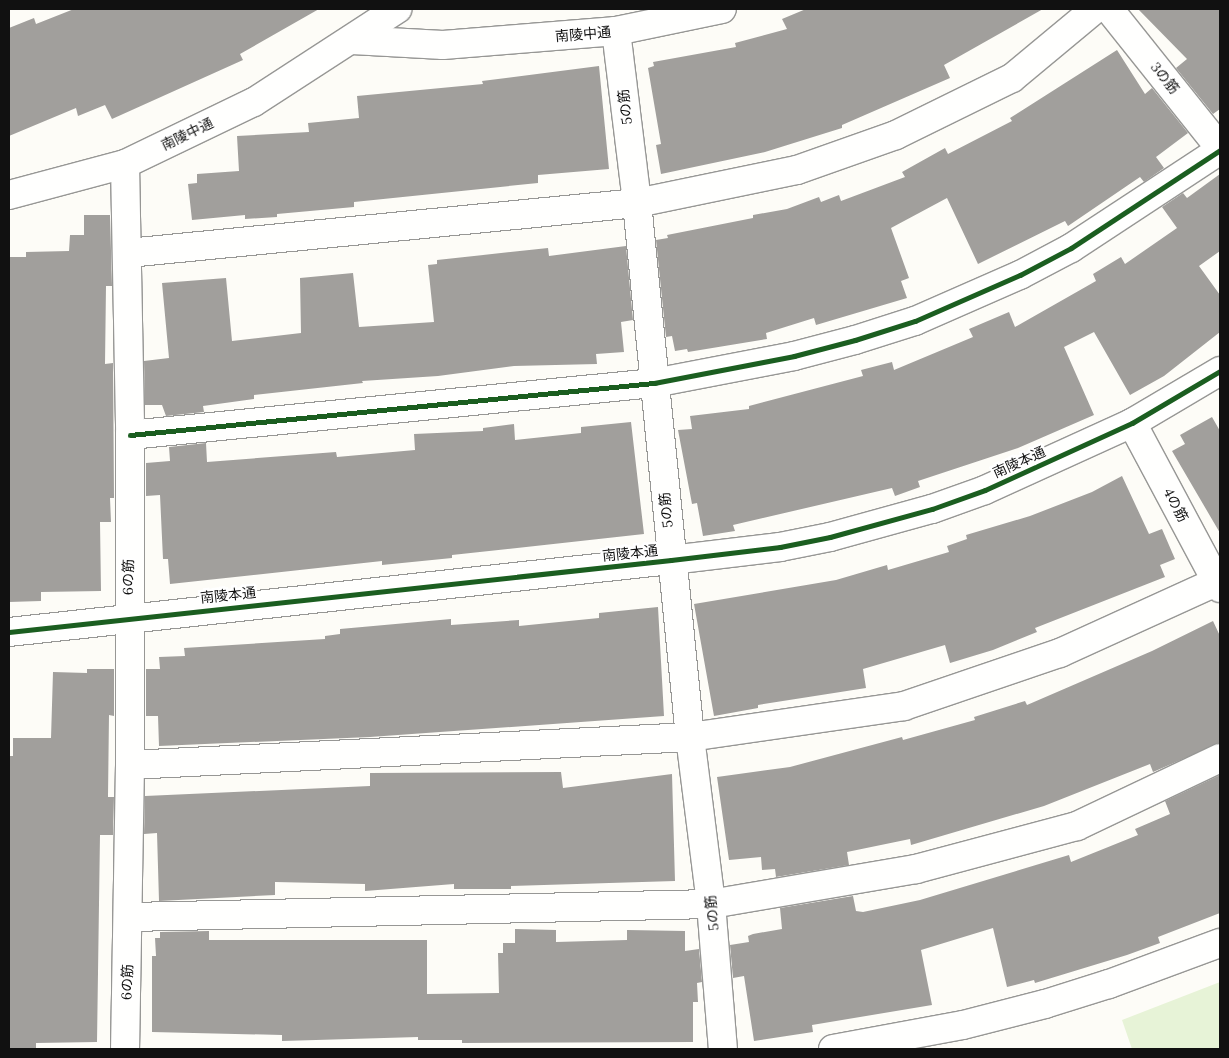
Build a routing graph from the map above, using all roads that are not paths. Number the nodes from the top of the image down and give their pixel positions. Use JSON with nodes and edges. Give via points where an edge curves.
{"nodes":[{"id":1,"x":397,"y":9,"type":"edge"},
{"id":2,"x":722,"y":9,"type":"edge"},
{"id":3,"x":1096,"y":9,"type":"edge"},
{"id":4,"x":1109,"y":9,"type":"edge"},
{"id":5,"x":616,"y":31,"type":"junction"},
{"id":6,"x":352,"y":40,"type":"junction"},
{"id":7,"x":1220,"y":149,"type":"edge"},
{"id":8,"x":125,"y":164,"type":"junction"},
{"id":9,"x":9,"y":196,"type":"edge"},
{"id":10,"x":637,"y":203,"type":"junction"},
{"id":11,"x":128,"y":253,"type":"junction"},
{"id":12,"x":1220,"y":371,"type":"edge"},
{"id":13,"x":654,"y":384,"type":"junction"},
{"id":14,"x":1132,"y":423,"type":"junction"},
{"id":15,"x":130,"y":435,"type":"junction"},
{"id":16,"x":671,"y":560,"type":"junction"},
{"id":17,"x":1219,"y":584,"type":"edge"},
{"id":18,"x":128,"y":617,"type":"junction"},
{"id":19,"x":9,"y":632,"type":"edge"},
{"id":20,"x":690,"y":737,"type":"junction"},
{"id":21,"x":1220,"y":758,"type":"edge"},
{"id":22,"x":130,"y":765,"type":"junction"},
{"id":23,"x":711,"y":904,"type":"junction"},
{"id":24,"x":130,"y":917,"type":"junction"},
{"id":25,"x":1220,"y":943,"type":"edge"},
{"id":26,"x":125,"y":1049,"type":"edge"},
{"id":27,"x":724,"y":1049,"type":"edge"},
{"id":28,"x":833,"y":1049,"type":"edge"}],
"edges":[{"from":1,"to":6,"type":"street","name":"南陵中通"},
{"from":2,"to":5,"type":"street","name":"南陵中通"},
{"from":3,"to":10,"type":"street","via":[[1012,78],[896,135],[797,170]]},
{"from":4,"to":7,"type":"street","name":"3の筋"},
{"from":5,"to":6,"type":"street","name":"南陵中通","via":[[443,45]]},
{"from":5,"to":10,"type":"street","name":"5の筋"},
{"from":6,"to":8,"type":"street","name":"南陵中通","via":[[254,102]]},
{"from":7,"to":13,"type":"street","via":[[1071,248],[969,300],[855,340],[794,356]]},
{"from":8,"to":9,"type":"street","name":"南陵中通"},
{"from":8,"to":11,"type":"street","name":"6の筋"},
{"from":10,"to":11,"type":"street"},
{"from":10,"to":13,"type":"street","name":"5の筋"},
{"from":11,"to":15,"type":"street","name":"6の筋"},
{"from":12,"to":14,"type":"street","name":"南陵本通"},
{"from":13,"to":15,"type":"street"},
{"from":13,"to":16,"type":"street","name":"5の筋"},
{"from":14,"to":16,"type":"street","name":"南陵本通","via":[[985,490],[888,523],[780,547]]},
{"from":14,"to":17,"type":"street","name":"4の筋"},
{"from":15,"to":18,"type":"street","name":"6の筋"},
{"from":16,"to":18,"type":"street","name":"南陵本通"},
{"from":16,"to":20,"type":"street","name":"5の筋"},
{"from":17,"to":20,"type":"street","via":[[1060,653],[904,706]]},
{"from":18,"to":19,"type":"street","name":"南陵本通"},
{"from":18,"to":22,"type":"street","name":"6の筋"},
{"from":20,"to":22,"type":"street"},
{"from":20,"to":23,"type":"street","name":"5の筋"},
{"from":21,"to":23,"type":"street","via":[[1077,826],[916,869]]},
{"from":22,"to":24,"type":"street","name":"6の筋"},
{"from":23,"to":24,"type":"street"},
{"from":23,"to":27,"type":"street","name":"5の筋"},
{"from":24,"to":26,"type":"street","name":"6の筋"},
{"from":25,"to":28,"type":"street","via":[[1045,1004],[963,1025]]}]}
